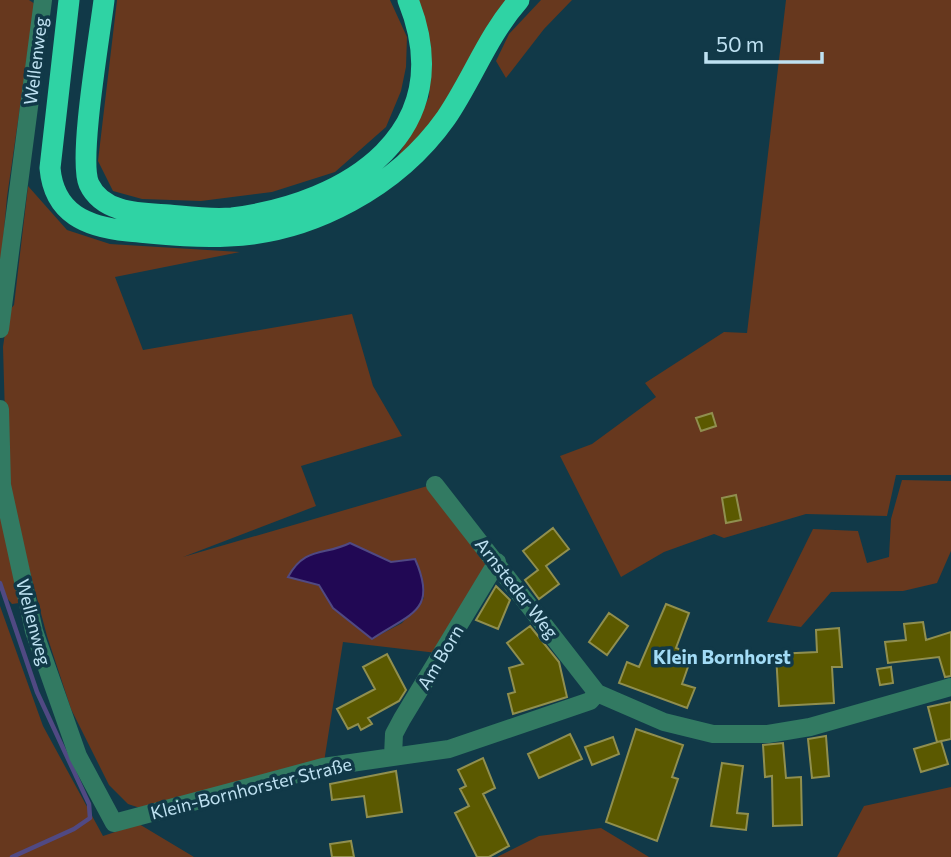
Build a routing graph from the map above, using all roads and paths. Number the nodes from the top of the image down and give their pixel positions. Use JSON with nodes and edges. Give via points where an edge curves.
{"nodes":[{"id":1,"x":43,"y":0,"type":"edge"},
{"id":2,"x":69,"y":0,"type":"edge"},
{"id":3,"x":104,"y":0,"type":"edge"},
{"id":4,"x":408,"y":0,"type":"edge"},
{"id":5,"x":519,"y":0,"type":"edge"},
{"id":6,"x":0,"y":329,"type":"edge"},
{"id":7,"x":0,"y":409,"type":"edge"},
{"id":8,"x":435,"y":485,"type":"dead end"},
{"id":9,"x":497,"y":562,"type":"junction"},
{"id":10,"x":951,"y":687,"type":"edge"},
{"id":11,"x":597,"y":693,"type":"junction"},
{"id":12,"x":393,"y":756,"type":"junction"},
{"id":13,"x":114,"y":823,"type":"joint"}],
"edges":[{"from":1,"to":6,"type":"street","name":"Wellenweg"},
{"from":2,"to":5,"type":"highway","via":[[50,168],[54,190],[64,207],[81,221],[103,228],[229,236],[305,221],[369,191],[403,164],[445,118]]},
{"from":3,"to":4,"type":"highway","via":[[85,157],[89,183],[102,200],[123,210],[203,219],[239,217],[304,202],[336,189],[385,154],[408,123],[422,76],[417,22]]},
{"from":7,"to":13,"type":"street","name":"Wellenweg","via":[[2,485],[34,631],[78,756]]},
{"from":8,"to":9,"type":"street","name":"Arnsteder Weg"},
{"from":9,"to":11,"type":"street","name":"Arnsteder Weg"},
{"from":9,"to":12,"type":"street","name":"Am Born","via":[[402,719],[394,734]]},
{"from":10,"to":11,"type":"street","via":[[810,727],[768,734],[688,729]]},
{"from":11,"to":12,"type":"street","name":"Klein-Bornhorster Straße","via":[[590,701],[462,745]]},
{"from":12,"to":13,"type":"street","name":"Klein-Bornhorster Straße","via":[[323,767]]}]}
